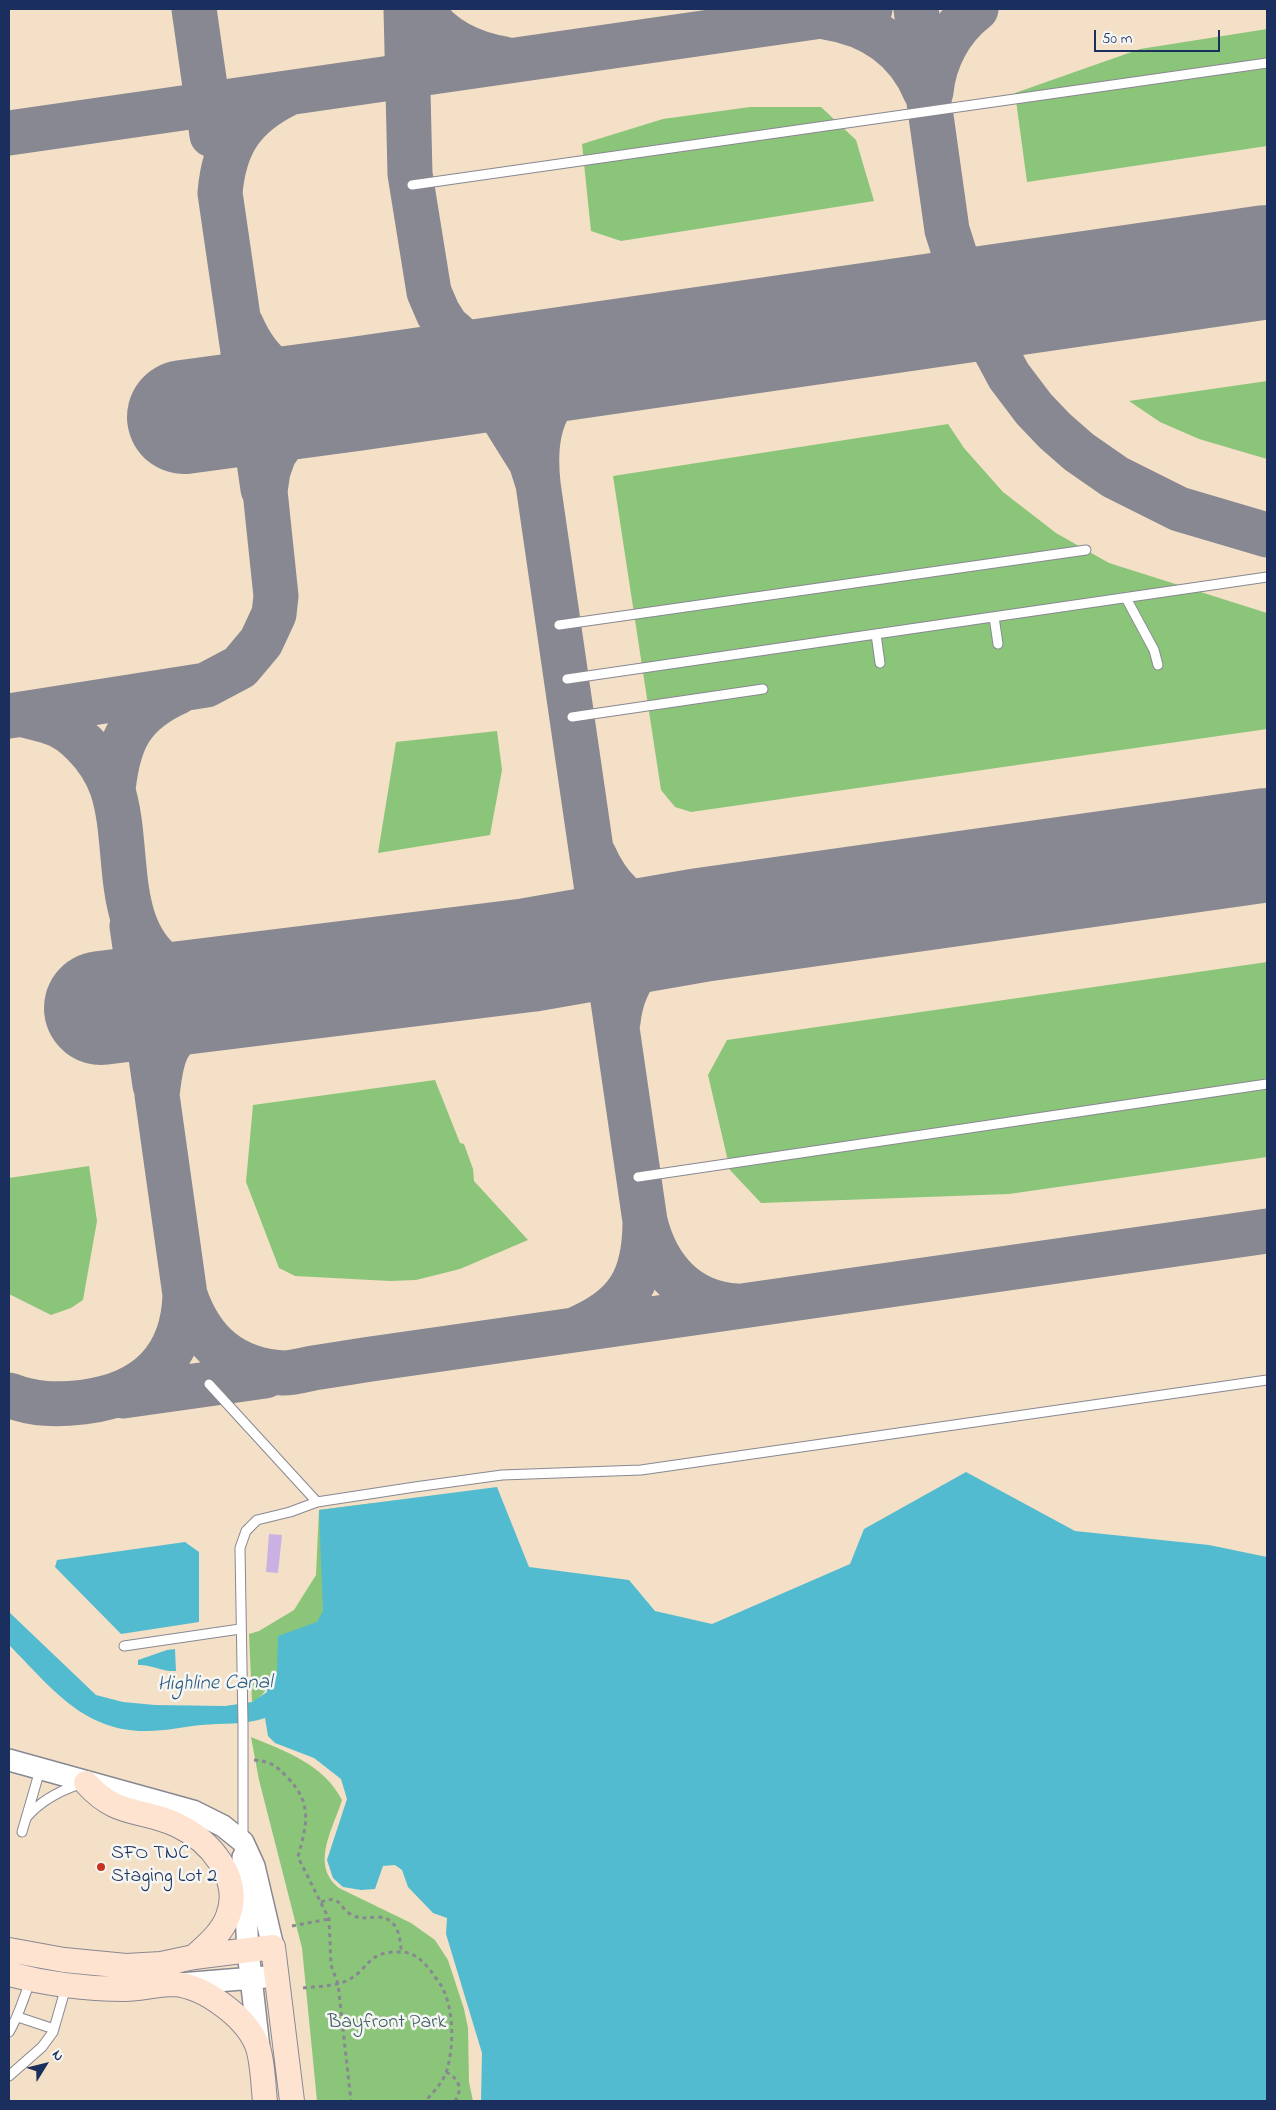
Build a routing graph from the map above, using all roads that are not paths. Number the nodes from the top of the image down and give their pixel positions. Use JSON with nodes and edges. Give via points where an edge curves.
{"nodes":[{"id":1,"x":1267,"y":63,"type":"edge"},
{"id":2,"x":412,"y":185,"type":"dead end"},
{"id":3,"x":1086,"y":550,"type":"dead end"},
{"id":4,"x":1267,"y":577,"type":"edge"},
{"id":5,"x":1126,"y":598,"type":"junction"},
{"id":6,"x":994,"y":617,"type":"junction"},
{"id":7,"x":559,"y":625,"type":"dead end"},
{"id":8,"x":876,"y":634,"type":"junction"},
{"id":9,"x":998,"y":644,"type":"dead end"},
{"id":10,"x":880,"y":663,"type":"dead end"},
{"id":11,"x":1158,"y":665,"type":"dead end"},
{"id":12,"x":567,"y":679,"type":"dead end"},
{"id":13,"x":763,"y":688,"type":"dead end"},
{"id":14,"x":572,"y":717,"type":"dead end"},
{"id":15,"x":1267,"y":1084,"type":"edge"},
{"id":16,"x":638,"y":1177,"type":"dead end"},
{"id":17,"x":1267,"y":1380,"type":"edge"},
{"id":18,"x":209,"y":1384,"type":"dead end"},
{"id":19,"x":318,"y":1502,"type":"junction"},
{"id":20,"x":240,"y":1629,"type":"junction"},
{"id":21,"x":124,"y":1646,"type":"dead end"},
{"id":22,"x":9,"y":1760,"type":"edge"},
{"id":23,"x":40,"y":1770,"type":"junction"},
{"id":24,"x":86,"y":1783,"type":"junction"},
{"id":25,"x":26,"y":1818,"type":"junction"},
{"id":26,"x":22,"y":1832,"type":"dead end"},
{"id":27,"x":243,"y":1842,"type":"junction"},
{"id":28,"x":273,"y":1948,"type":"junction"},
{"id":29,"x":9,"y":1950,"type":"edge"},
{"id":30,"x":248,"y":1951,"type":"junction"},
{"id":31,"x":194,"y":1957,"type":"junction"},
{"id":32,"x":84,"y":1963,"type":"junction"},
{"id":33,"x":9,"y":1974,"type":"edge"},
{"id":34,"x":277,"y":1976,"type":"junction"},
{"id":35,"x":252,"y":1979,"type":"junction"},
{"id":36,"x":32,"y":1980,"type":"junction"},
{"id":37,"x":175,"y":1984,"type":"junction"},
{"id":38,"x":66,"y":1987,"type":"junction"},
{"id":39,"x":18,"y":2017,"type":"junction"},
{"id":40,"x":54,"y":2029,"type":"junction"},
{"id":41,"x":9,"y":2032,"type":"edge"},
{"id":42,"x":262,"y":2072,"type":"junction"},
{"id":43,"x":9,"y":2076,"type":"edge"},
{"id":44,"x":265,"y":2101,"type":"edge"},
{"id":45,"x":292,"y":2101,"type":"edge"}],
"edges":[{"from":1,"to":2,"type":"lane"},
{"from":3,"to":7,"type":"lane"},
{"from":4,"to":5,"type":"lane"},
{"from":5,"to":6,"type":"lane"},
{"from":5,"to":11,"type":"lane","via":[[1154,650]]},
{"from":6,"to":8,"type":"lane"},
{"from":6,"to":9,"type":"lane"},
{"from":8,"to":10,"type":"lane"},
{"from":8,"to":12,"type":"lane"},
{"from":13,"to":14,"type":"lane"},
{"from":15,"to":16,"type":"lane"},
{"from":17,"to":19,"type":"lane","via":[[641,1470],[502,1475]]},
{"from":18,"to":19,"type":"lane"},
{"from":19,"to":20,"type":"lane","via":[[257,1520],[246,1530],[240,1548]]},
{"from":20,"to":21,"type":"lane"},
{"from":20,"to":27,"type":"lane"},
{"from":22,"to":23,"type":"street"},
{"from":23,"to":24,"type":"street"},
{"from":23,"to":25,"type":"lane"},
{"from":24,"to":25,"type":"lane","via":[[46,1800]]},
{"from":24,"to":27,"type":"street","via":[[193,1811],[223,1826]]},
{"from":24,"to":31,"type":"main road","via":[[102,1799],[122,1810],[176,1824],[208,1845],[220,1859],[229,1881],[232,1902],[220,1930]]},
{"from":25,"to":26,"type":"lane"},
{"from":27,"to":28,"type":"street","via":[[254,1866]]},
{"from":27,"to":30,"type":"street"},
{"from":28,"to":30,"type":"main road"},
{"from":28,"to":34,"type":"main road"},
{"from":29,"to":32,"type":"main road"},
{"from":30,"to":31,"type":"main road"},
{"from":30,"to":35,"type":"street"},
{"from":31,"to":32,"type":"main road","via":[[161,1964],[126,1966]]},
{"from":32,"to":36,"type":"main road","via":[[50,1966]]},
{"from":33,"to":36,"type":"main road"},
{"from":34,"to":35,"type":"street"},
{"from":34,"to":45,"type":"main road"},
{"from":35,"to":37,"type":"street"},
{"from":35,"to":42,"type":"street"},
{"from":36,"to":38,"type":"main road"},
{"from":36,"to":39,"type":"lane"},
{"from":37,"to":38,"type":"main road","via":[[127,1990]]},
{"from":37,"to":42,"type":"main road","via":[[195,1989],[238,2017],[257,2045]]},
{"from":38,"to":40,"type":"lane"},
{"from":39,"to":40,"type":"lane"},
{"from":39,"to":41,"type":"lane"},
{"from":40,"to":43,"type":"lane","via":[[42,2047]]},
{"from":42,"to":44,"type":"main road"}]}
